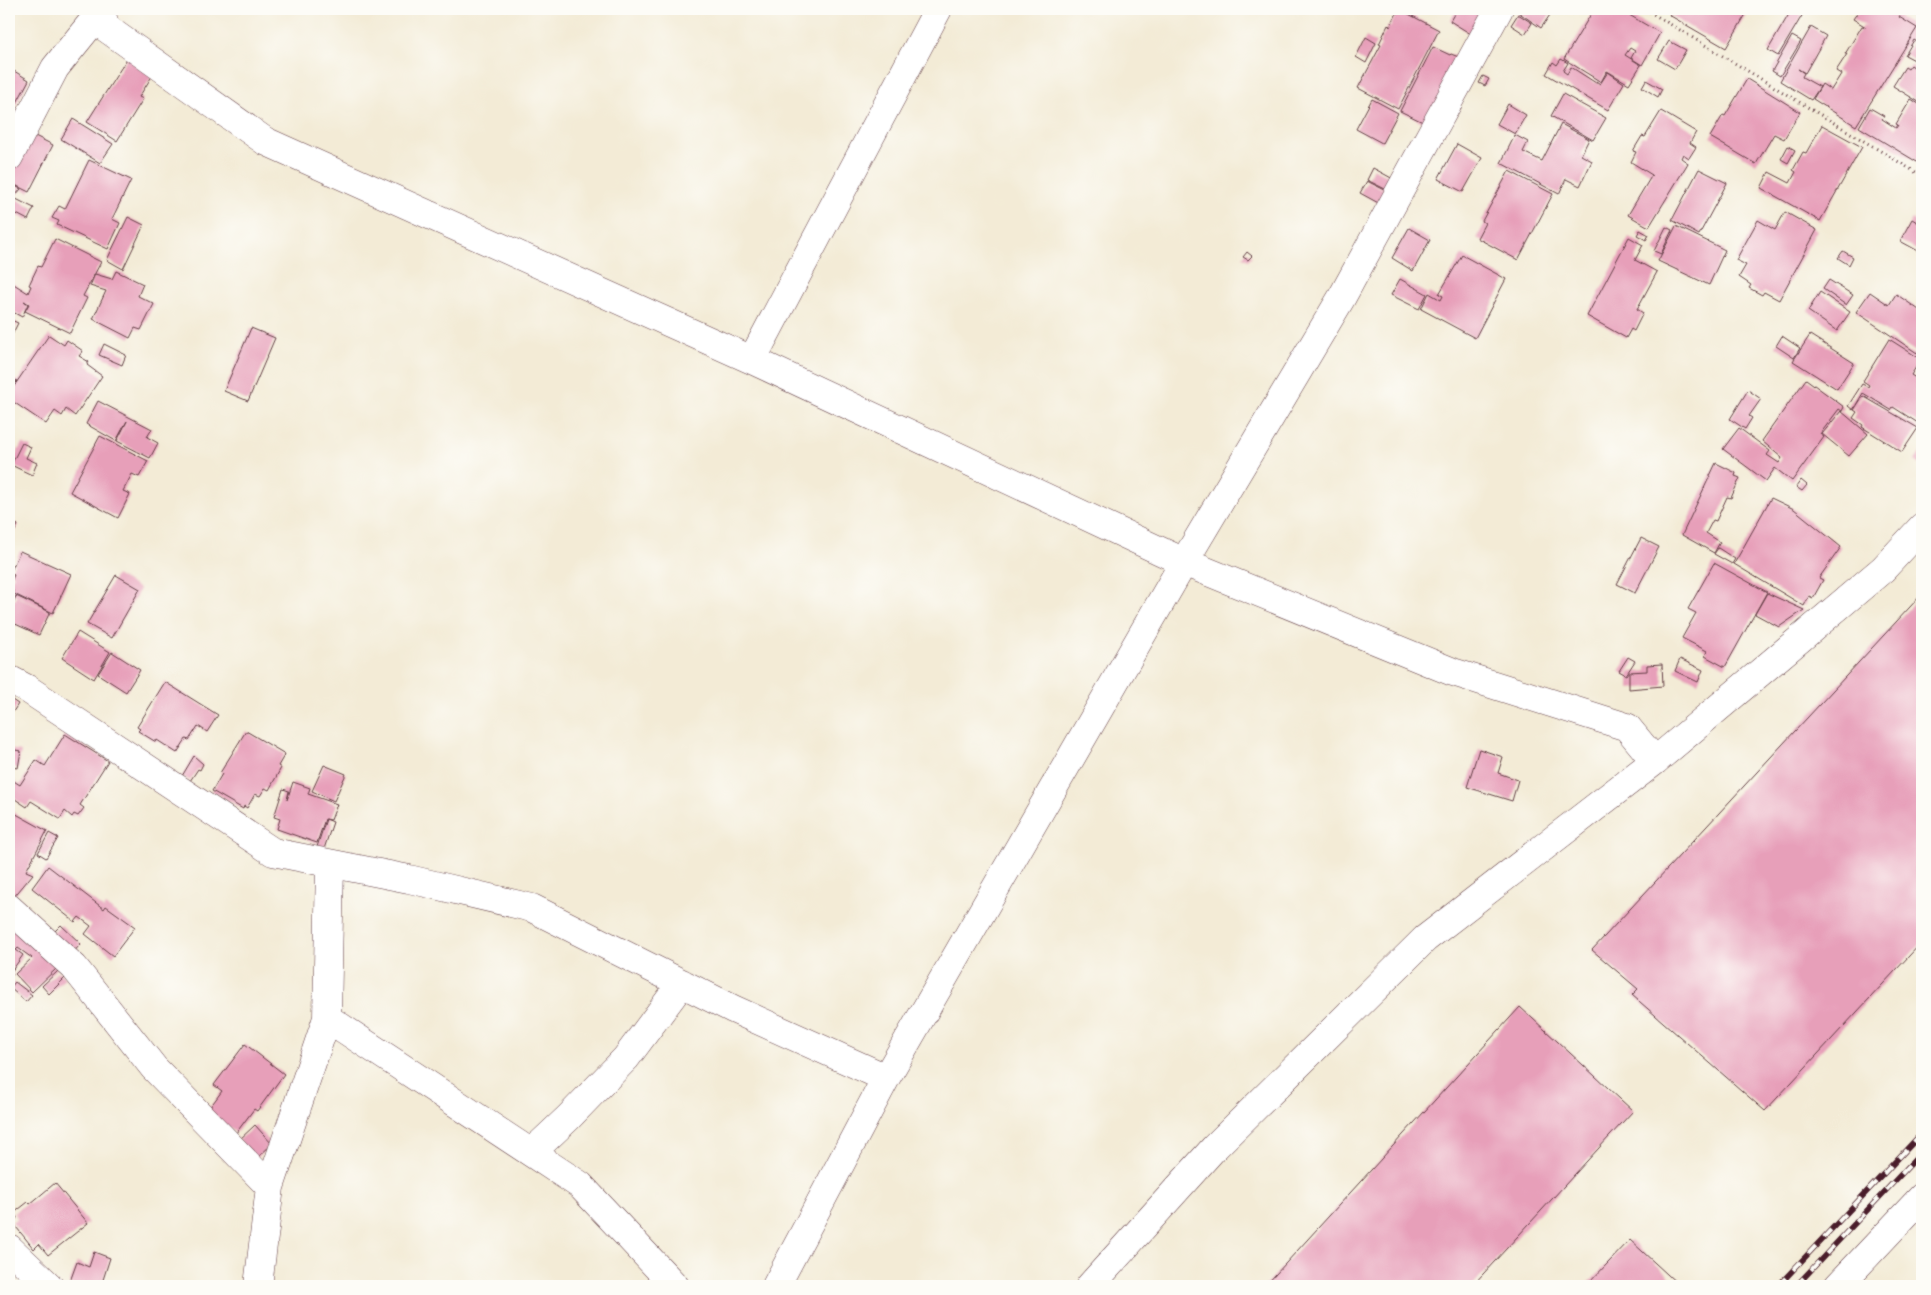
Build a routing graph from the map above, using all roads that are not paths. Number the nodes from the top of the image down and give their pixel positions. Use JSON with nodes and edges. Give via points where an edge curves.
{"nodes":[{"id":1,"x":101,"y":9,"type":"edge"},
{"id":2,"x":938,"y":9,"type":"edge"},
{"id":3,"x":1499,"y":9,"type":"edge"},
{"id":4,"x":9,"y":157,"type":"edge"},
{"id":5,"x":752,"y":360,"type":"junction"},
{"id":6,"x":1922,"y":526,"type":"edge"},
{"id":7,"x":1184,"y":562,"type":"junction"},
{"id":8,"x":9,"y":679,"type":"edge"},
{"id":9,"x":1655,"y":761,"type":"junction"},
{"id":10,"x":330,"y":864,"type":"junction"},
{"id":11,"x":9,"y":908,"type":"edge"},
{"id":12,"x":682,"y":983,"type":"junction"},
{"id":13,"x":326,"y":1018,"type":"junction"},
{"id":14,"x":886,"y":1078,"type":"junction"},
{"id":15,"x":532,"y":1152,"type":"junction"},
{"id":16,"x":270,"y":1187,"type":"junction"},
{"id":17,"x":1922,"y":1197,"type":"edge"},
{"id":18,"x":9,"y":1248,"type":"edge"},
{"id":19,"x":49,"y":1286,"type":"edge"},
{"id":20,"x":258,"y":1286,"type":"edge"},
{"id":21,"x":675,"y":1286,"type":"edge"},
{"id":22,"x":776,"y":1286,"type":"edge"},
{"id":23,"x":1090,"y":1286,"type":"edge"},
{"id":24,"x":1838,"y":1286,"type":"edge"}],
"edges":[{"from":1,"to":4,"type":"street","via":[[55,68]]},
{"from":1,"to":5,"type":"street","via":[[106,28],[265,141]]},
{"from":2,"to":5,"type":"street"},
{"from":3,"to":7,"type":"street","via":[[1342,297]]},
{"from":5,"to":7,"type":"street"},
{"from":6,"to":9,"type":"street","via":[[1883,569]]},
{"from":7,"to":9,"type":"street","via":[[1452,672],[1627,727]]},
{"from":7,"to":14,"type":"street"},
{"from":8,"to":10,"type":"street","via":[[273,852]]},
{"from":9,"to":23,"type":"street","via":[[1425,939],[1215,1148]]},
{"from":10,"to":12,"type":"street","via":[[532,908]]},
{"from":10,"to":13,"type":"street"},
{"from":11,"to":16,"type":"street","via":[[74,967],[154,1068]]},
{"from":12,"to":14,"type":"street"},
{"from":12,"to":15,"type":"street","via":[[626,1058]]},
{"from":13,"to":15,"type":"street"},
{"from":13,"to":16,"type":"street"},
{"from":14,"to":22,"type":"street"},
{"from":15,"to":21,"type":"street","via":[[580,1185]]},
{"from":16,"to":20,"type":"street"},
{"from":17,"to":24,"type":"street"},
{"from":18,"to":19,"type":"street"}]}
